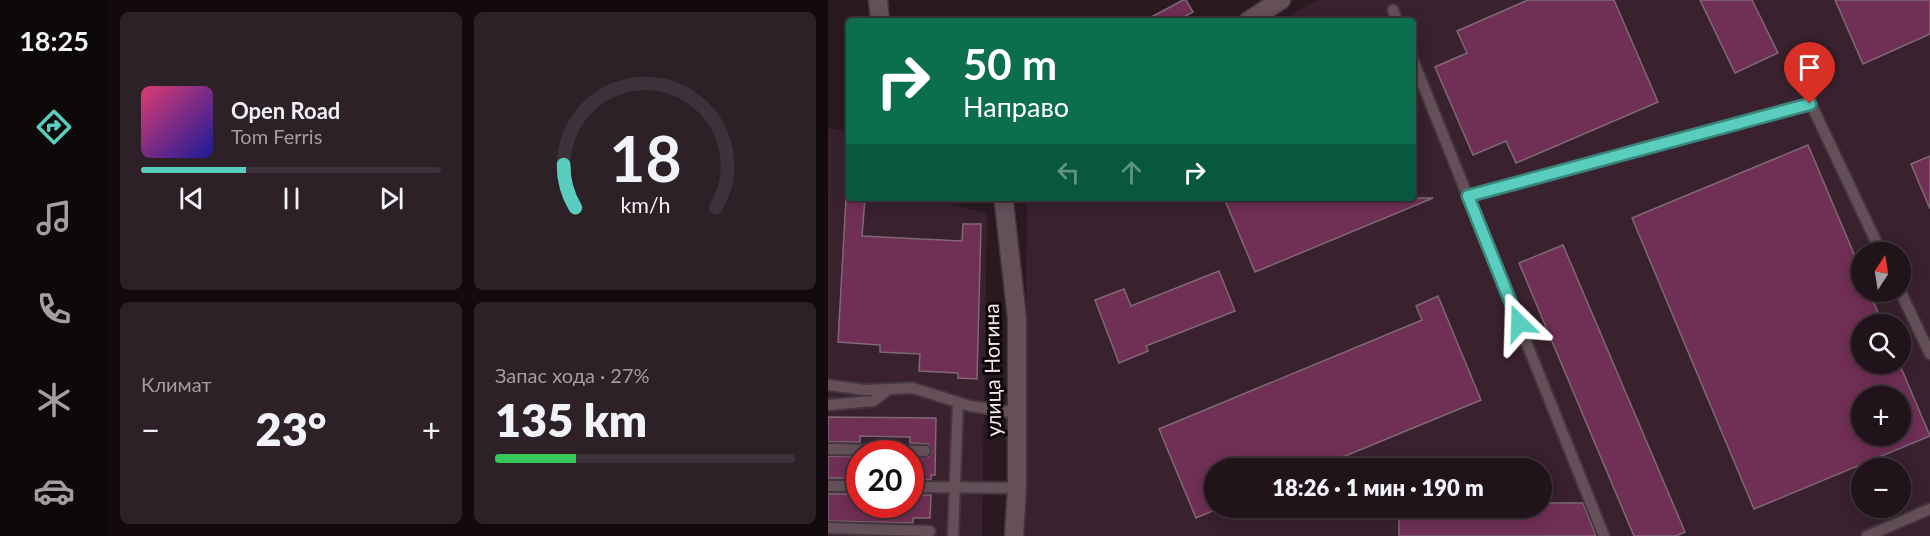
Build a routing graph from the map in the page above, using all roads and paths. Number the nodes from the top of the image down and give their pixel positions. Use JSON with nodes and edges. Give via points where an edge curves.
{"nodes":[{"id":1,"x":878,"y":0,"type":"edge"},
{"id":2,"x":1281,"y":0,"type":"edge"},
{"id":3,"x":880,"y":18,"type":"edge"},
{"id":4,"x":1253,"y":18,"type":"edge"},
{"id":5,"x":1416,"y":67,"type":"edge"},
{"id":6,"x":1468,"y":196,"type":"junction"},
{"id":7,"x":1003,"y":201,"type":"edge"},
{"id":8,"x":1876,"y":242,"type":"edge"},
{"id":9,"x":1905,"y":302,"type":"edge"},
{"id":10,"x":1930,"y":354,"type":"edge"},
{"id":11,"x":828,"y":385,"type":"edge"},
{"id":12,"x":889,"y":389,"type":"junction"},
{"id":13,"x":958,"y":402,"type":"junction"},
{"id":14,"x":828,"y":405,"type":"edge"},
{"id":15,"x":1017,"y":413,"type":"junction"},
{"id":16,"x":828,"y":449,"type":"edge"},
{"id":17,"x":925,"y":451,"type":"dead end"},
{"id":18,"x":828,"y":486,"type":"edge"},
{"id":19,"x":846,"y":486,"type":"edge"},
{"id":20,"x":924,"y":487,"type":"edge"},
{"id":21,"x":955,"y":487,"type":"junction"},
{"id":22,"x":1017,"y":488,"type":"junction"},
{"id":23,"x":1930,"y":509,"type":"edge"},
{"id":24,"x":828,"y":528,"type":"edge"},
{"id":25,"x":930,"y":531,"type":"dead end"},
{"id":26,"x":953,"y":536,"type":"edge"},
{"id":27,"x":1014,"y":536,"type":"edge"},
{"id":28,"x":1604,"y":536,"type":"edge"},
{"id":29,"x":1867,"y":536,"type":"edge"}],
"edges":[{"from":1,"to":3,"type":"street"},
{"from":2,"to":4,"type":"street"},
{"from":5,"to":6,"type":"lane"},
{"from":6,"to":8,"type":"lane","via":[[1810,104]]},
{"from":6,"to":28,"type":"lane"},
{"from":7,"to":15,"type":"street","name":"улица Ногина","via":[[1017,318]]},
{"from":9,"to":10,"type":"lane"},
{"from":11,"to":12,"type":"lane"},
{"from":12,"to":13,"type":"lane","via":[[913,388]]},
{"from":12,"to":14,"type":"lane","via":[[873,401]]},
{"from":13,"to":15,"type":"lane"},
{"from":13,"to":21,"type":"lane"},
{"from":15,"to":22,"type":"street","name":"улица Ногина"},
{"from":16,"to":17,"type":"lane"},
{"from":18,"to":19,"type":"lane"},
{"from":20,"to":21,"type":"lane"},
{"from":21,"to":22,"type":"lane"},
{"from":21,"to":26,"type":"lane"},
{"from":22,"to":27,"type":"street","name":"улица Ногина"},
{"from":23,"to":29,"type":"lane"},
{"from":24,"to":25,"type":"lane"}]}
